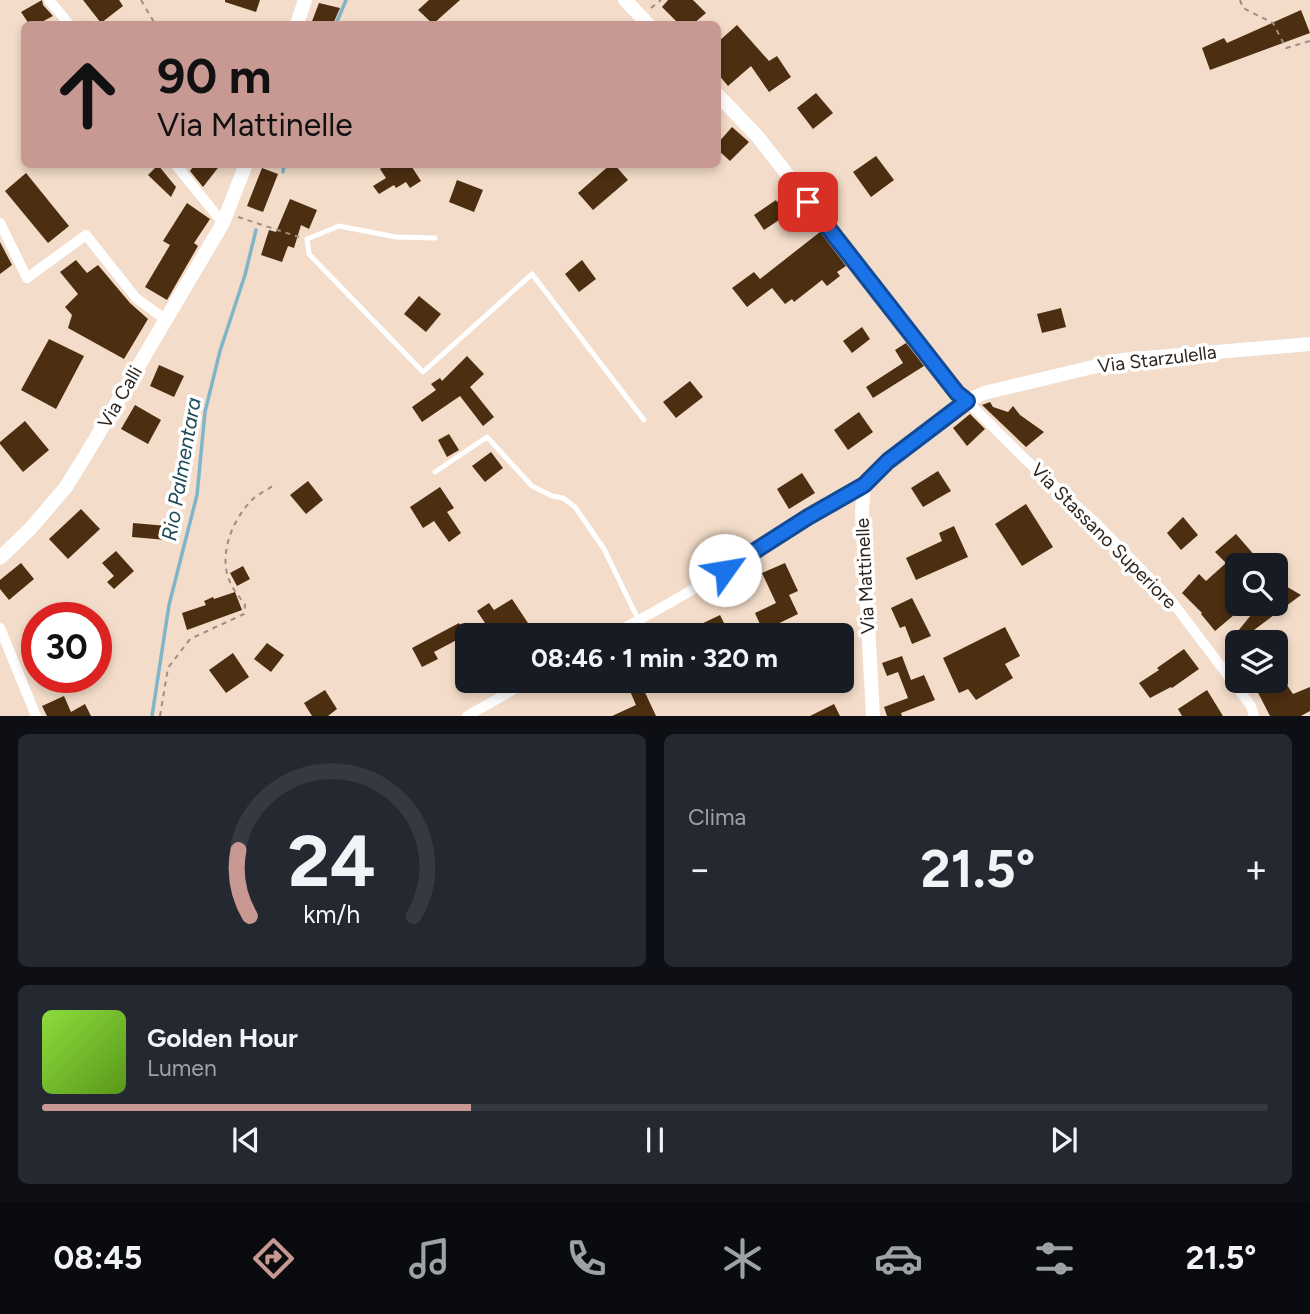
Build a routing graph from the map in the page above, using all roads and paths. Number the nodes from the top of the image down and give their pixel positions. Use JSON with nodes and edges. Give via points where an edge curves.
{"nodes":[{"id":1,"x":49,"y":0,"type":"edge"},
{"id":2,"x":141,"y":0,"type":"edge"},
{"id":3,"x":305,"y":0,"type":"edge"},
{"id":4,"x":625,"y":0,"type":"edge"},
{"id":5,"x":1240,"y":0,"type":"edge"},
{"id":6,"x":66,"y":21,"type":"edge"},
{"id":7,"x":153,"y":21,"type":"edge"},
{"id":8,"x":298,"y":21,"type":"edge"},
{"id":9,"x":645,"y":21,"type":"edge"},
{"id":10,"x":1310,"y":41,"type":"edge"},
{"id":11,"x":721,"y":98,"type":"edge"},
{"id":12,"x":179,"y":168,"type":"edge"},
{"id":13,"x":244,"y":168,"type":"edge"},
{"id":14,"x":225,"y":218,"type":"junction"},
{"id":15,"x":0,"y":223,"type":"edge"},
{"id":16,"x":435,"y":238,"type":"dead end"},
{"id":17,"x":307,"y":239,"type":"junction"},
{"id":18,"x":166,"y":320,"type":"junction"},
{"id":19,"x":1310,"y":344,"type":"edge"},
{"id":20,"x":967,"y":401,"type":"junction"},
{"id":21,"x":644,"y":420,"type":"dead end"},
{"id":22,"x":435,"y":472,"type":"dead end"},
{"id":23,"x":274,"y":485,"type":"dead end"},
{"id":24,"x":864,"y":485,"type":"junction"},
{"id":25,"x":0,"y":558,"type":"edge"},
{"id":26,"x":639,"y":621,"type":"junction"},
{"id":27,"x":635,"y":623,"type":"edge"},
{"id":28,"x":0,"y":628,"type":"edge"},
{"id":29,"x":507,"y":693,"type":"edge"},
{"id":30,"x":36,"y":716,"type":"edge"},
{"id":31,"x":160,"y":716,"type":"edge"},
{"id":32,"x":467,"y":716,"type":"edge"},
{"id":33,"x":873,"y":716,"type":"edge"},
{"id":34,"x":1254,"y":716,"type":"edge"}],
"edges":[{"from":1,"to":6,"type":"street"},
{"from":2,"to":7,"type":"path"},
{"from":3,"to":8,"type":"street"},
{"from":4,"to":9,"type":"street"},
{"from":5,"to":10,"type":"path","via":[[1243,8],[1273,23],[1286,48]]},
{"from":11,"to":20,"type":"street","via":[[758,136]]},
{"from":12,"to":14,"type":"street"},
{"from":13,"to":14,"type":"street","name":"Via Calli"},
{"from":14,"to":17,"type":"path"},
{"from":14,"to":18,"type":"street","name":"Via Calli"},
{"from":15,"to":18,"type":"street","via":[[27,278],[86,235],[136,298]]},
{"from":16,"to":17,"type":"lane","via":[[396,237],[339,226]]},
{"from":17,"to":21,"type":"lane","via":[[309,254],[423,372],[532,274]]},
{"from":18,"to":25,"type":"street","name":"Via Calli","via":[[66,486]]},
{"from":19,"to":20,"type":"street","name":"Via Starzulella","via":[[1122,360]]},
{"from":20,"to":24,"type":"street"},
{"from":20,"to":34,"type":"street","name":"Via Stassano Superiore","via":[[1170,599]]},
{"from":22,"to":26,"type":"lane","via":[[487,437],[532,486],[575,507],[604,548]]},
{"from":23,"to":31,"type":"path","via":[[239,517],[227,541],[229,581],[245,605],[244,614],[190,639],[168,668]]},
{"from":24,"to":26,"type":"street"},
{"from":24,"to":33,"type":"street","name":"Via Mattinelle"},
{"from":26,"to":27,"type":"street"},
{"from":28,"to":30,"type":"street"},
{"from":29,"to":32,"type":"street"}]}
